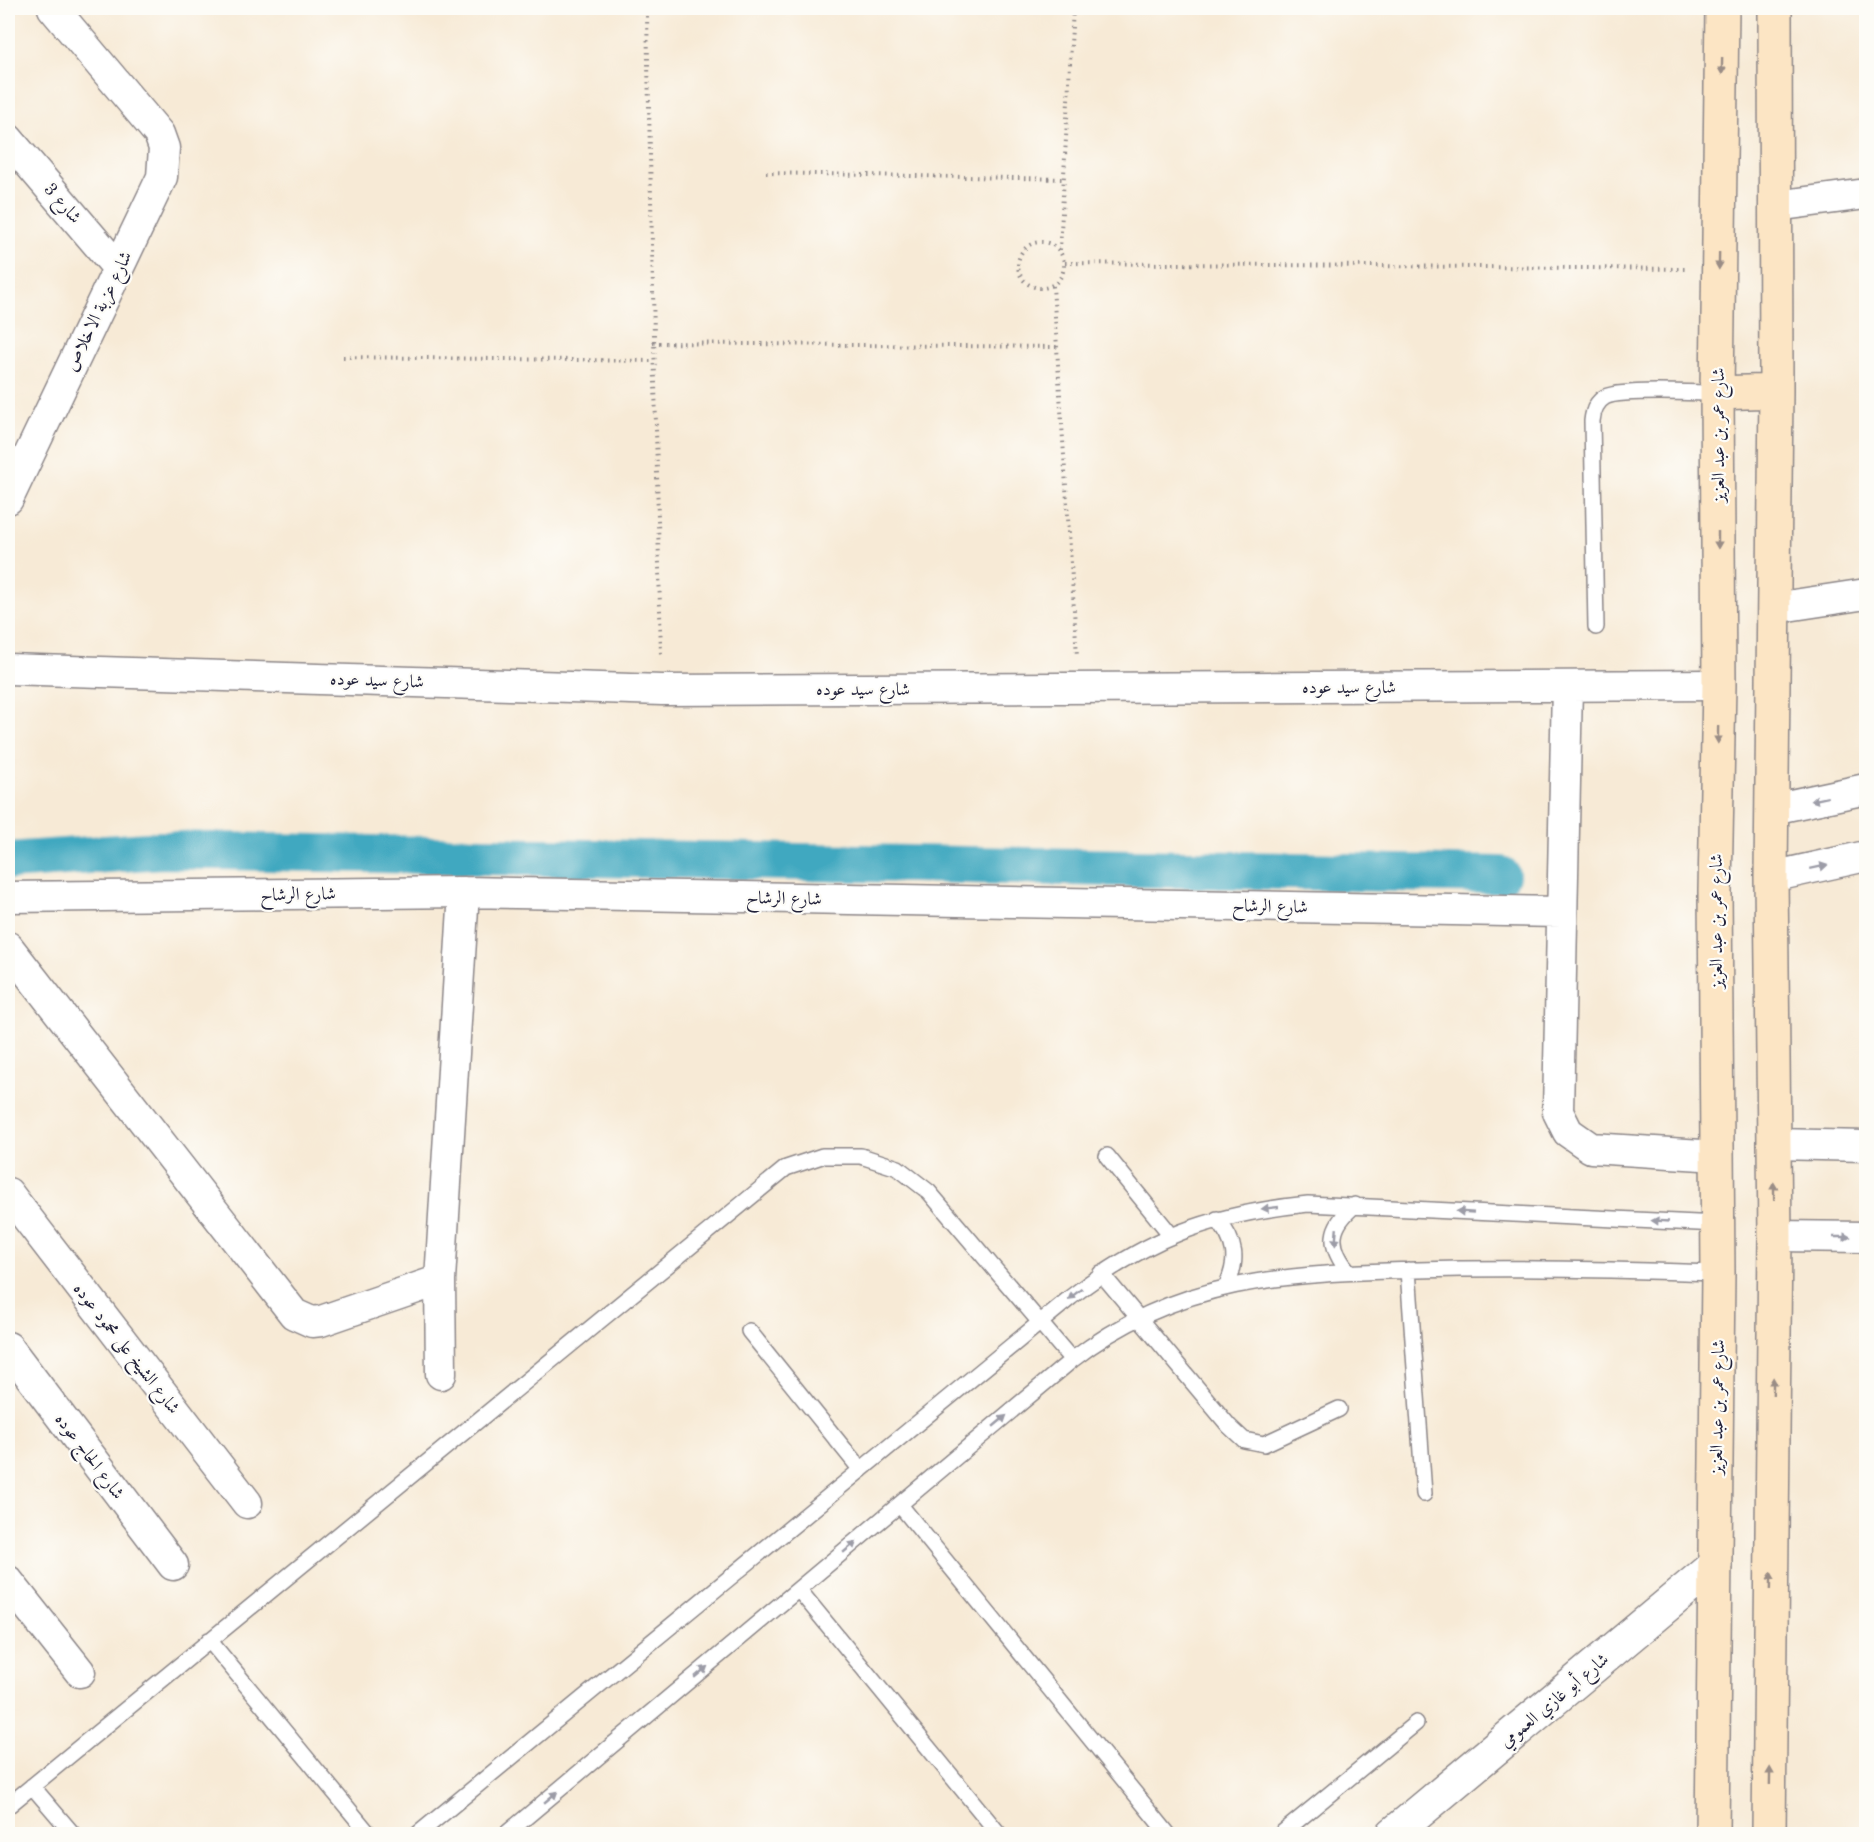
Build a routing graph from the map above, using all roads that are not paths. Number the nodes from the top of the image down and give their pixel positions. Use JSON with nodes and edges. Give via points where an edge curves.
{"nodes":[{"id":1,"x":54,"y":8,"type":"edge"},
{"id":2,"x":1722,"y":8,"type":"edge"},
{"id":3,"x":1774,"y":8,"type":"edge"},
{"id":4,"x":8,"y":139,"type":"edge"},
{"id":5,"x":1866,"y":194,"type":"edge"},
{"id":6,"x":1776,"y":206,"type":"junction"},
{"id":7,"x":118,"y":268,"type":"junction"},
{"id":8,"x":1776,"y":392,"type":"junction"},
{"id":9,"x":1717,"y":393,"type":"junction"},
{"id":10,"x":8,"y":499,"type":"edge"},
{"id":11,"x":1866,"y":594,"type":"edge"},
{"id":12,"x":1774,"y":608,"type":"junction"},
{"id":13,"x":1596,"y":627,"type":"dead end"},
{"id":14,"x":8,"y":669,"type":"edge"},
{"id":15,"x":1719,"y":685,"type":"junction"},
{"id":16,"x":1567,"y":686,"type":"junction"},
{"id":17,"x":1866,"y":789,"type":"edge"},
{"id":18,"x":1772,"y":809,"type":"junction"},
{"id":19,"x":1866,"y":856,"type":"edge"},
{"id":20,"x":1771,"y":877,"type":"junction"},
{"id":21,"x":464,"y":892,"type":"junction"},
{"id":22,"x":8,"y":897,"type":"edge"},
{"id":23,"x":1561,"y":912,"type":"junction"},
{"id":24,"x":8,"y":947,"type":"edge"},
{"id":25,"x":1774,"y":1144,"type":"junction"},
{"id":26,"x":1866,"y":1146,"type":"edge"},
{"id":27,"x":1107,"y":1156,"type":"dead end"},
{"id":28,"x":1718,"y":1156,"type":"junction"},
{"id":29,"x":8,"y":1193,"type":"edge"},
{"id":30,"x":1355,"y":1205,"type":"junction"},
{"id":31,"x":1217,"y":1219,"type":"junction"},
{"id":32,"x":1718,"y":1224,"type":"junction"},
{"id":33,"x":1171,"y":1234,"type":"junction"},
{"id":34,"x":1775,"y":1236,"type":"junction"},
{"id":35,"x":1866,"y":1237,"type":"edge"},
{"id":36,"x":1407,"y":1270,"type":"junction"},
{"id":37,"x":1349,"y":1272,"type":"junction"},
{"id":38,"x":1101,"y":1273,"type":"junction"},
{"id":39,"x":1718,"y":1274,"type":"junction"},
{"id":40,"x":440,"y":1280,"type":"junction"},
{"id":41,"x":1226,"y":1287,"type":"junction"},
{"id":42,"x":1137,"y":1317,"type":"junction"},
{"id":43,"x":1040,"y":1323,"type":"junction"},
{"id":44,"x":748,"y":1331,"type":"dead end"},
{"id":45,"x":8,"y":1347,"type":"edge"},
{"id":46,"x":1072,"y":1360,"type":"junction"},
{"id":47,"x":441,"y":1374,"type":"dead end"},
{"id":48,"x":1339,"y":1410,"type":"dead end"},
{"id":49,"x":861,"y":1470,"type":"junction"},
{"id":50,"x":1424,"y":1494,"type":"dead end"},
{"id":51,"x":247,"y":1503,"type":"dead end"},
{"id":52,"x":900,"y":1505,"type":"junction"},
{"id":53,"x":174,"y":1565,"type":"dead end"},
{"id":54,"x":1715,"y":1565,"type":"junction"},
{"id":55,"x":8,"y":1581,"type":"edge"},
{"id":56,"x":798,"y":1590,"type":"junction"},
{"id":57,"x":209,"y":1640,"type":"junction"},
{"id":58,"x":80,"y":1672,"type":"dead end"},
{"id":59,"x":1416,"y":1723,"type":"dead end"},
{"id":60,"x":32,"y":1786,"type":"junction"},
{"id":61,"x":8,"y":1806,"type":"edge"},
{"id":62,"x":73,"y":1834,"type":"edge"},
{"id":63,"x":369,"y":1834,"type":"edge"},
{"id":64,"x":418,"y":1834,"type":"edge"},
{"id":65,"x":506,"y":1834,"type":"edge"},
{"id":66,"x":999,"y":1834,"type":"edge"},
{"id":67,"x":1168,"y":1834,"type":"edge"},
{"id":68,"x":1281,"y":1834,"type":"edge"},
{"id":69,"x":1393,"y":1834,"type":"edge"},
{"id":70,"x":1712,"y":1834,"type":"edge"},
{"id":71,"x":1769,"y":1834,"type":"edge"}],
"edges":[{"from":1,"to":7,"type":"street","name":"شارع عزبة الاخلاص","via":[[150,122],[164,148],[162,177]]},
{"from":2,"to":9,"type":"main road","name":"شارع عمر بن عبد العزيز","one_way":true},
{"from":3,"to":6,"type":"main road"},
{"from":4,"to":7,"type":"street","name":"شارع 3"},
{"from":5,"to":6,"type":"street"},
{"from":6,"to":8,"type":"main road"},
{"from":7,"to":10,"type":"street","name":"شارع عزبة الاخلاص"},
{"from":8,"to":9,"type":"main road"},
{"from":8,"to":12,"type":"main road"},
{"from":9,"to":13,"type":"lane","via":[[1618,394],[1602,398],[1596,405],[1592,421]]},
{"from":9,"to":15,"type":"main road","name":"شارع عمر بن عبد العزيز","one_way":true},
{"from":11,"to":12,"type":"street"},
{"from":12,"to":18,"type":"main road"},
{"from":14,"to":16,"type":"street","name":"شارع سيد عوده","via":[[662,690]]},
{"from":15,"to":16,"type":"street","name":"شارع سيد عوده"},
{"from":15,"to":28,"type":"main road","name":"شارع عمر بن عبد العزيز","one_way":true,"via":[[1715,891]]},
{"from":16,"to":23,"type":"street"},
{"from":17,"to":18,"type":"street","one_way":true},
{"from":18,"to":20,"type":"main road"},
{"from":20,"to":19,"type":"street","one_way":true},
{"from":20,"to":25,"type":"main road"},
{"from":21,"to":22,"type":"street","name":"شارع الرشاح"},
{"from":21,"to":23,"type":"street","name":"شارع الرشاح"},
{"from":21,"to":40,"type":"street"},
{"from":23,"to":28,"type":"street","via":[[1556,1101],[1562,1122],[1579,1142],[1592,1148]]},
{"from":24,"to":40,"type":"street","via":[[294,1314],[312,1322],[321,1321]]},
{"from":25,"to":26,"type":"street"},
{"from":34,"to":25,"type":"main road","one_way":true},
{"from":27,"to":33,"type":"lane"},
{"from":28,"to":32,"type":"main road","name":"شارع عمر بن عبد العزيز"},
{"from":29,"to":51,"type":"street","name":"شارع الشيخ على محمود عوده"},
{"from":30,"to":31,"type":"lane","one_way":true,"via":[[1308,1204]]},
{"from":32,"to":30,"type":"lane","one_way":true},
{"from":30,"to":37,"type":"lane","one_way":true,"via":[[1340,1218],[1333,1236],[1336,1257]]},
{"from":31,"to":33,"type":"lane"},
{"from":31,"to":41,"type":"lane","via":[[1229,1233],[1235,1251],[1234,1270]]},
{"from":32,"to":39,"type":"main road","name":"شارع عمر بن عبد العزيز"},
{"from":33,"to":38,"type":"lane"},
{"from":34,"to":35,"type":"street","one_way":true},
{"from":71,"to":34,"type":"main road","one_way":true},
{"from":36,"to":37,"type":"lane"},
{"from":36,"to":39,"type":"lane","via":[[1524,1266]]},
{"from":36,"to":50,"type":"lane"},
{"from":37,"to":41,"type":"lane","via":[[1288,1276]]},
{"from":38,"to":42,"type":"lane"},
{"from":38,"to":43,"type":"lane","one_way":true},
{"from":39,"to":54,"type":"main road","name":"شارع عمر بن عبد العزيز"},
{"from":40,"to":47,"type":"street"},
{"from":41,"to":42,"type":"lane"},
{"from":42,"to":46,"type":"lane"},
{"from":42,"to":48,"type":"lane","via":[[1244,1440],[1264,1444]]},
{"from":43,"to":46,"type":"lane"},
{"from":43,"to":49,"type":"lane"},
{"from":43,"to":57,"type":"lane","via":[[929,1192],[898,1168],[861,1156],[822,1156],[786,1168]]},
{"from":44,"to":49,"type":"lane"},
{"from":45,"to":53,"type":"street","name":"شارع الحاج عوده"},
{"from":52,"to":46,"type":"lane","one_way":true},
{"from":49,"to":64,"type":"lane"},
{"from":56,"to":52,"type":"lane","one_way":true},
{"from":52,"to":67,"type":"lane"},
{"from":54,"to":69,"type":"street","name":"شارع أبو غازي العمومي"},
{"from":54,"to":70,"type":"main road","name":"شارع عمر بن عبد العزيز"},
{"from":55,"to":58,"type":"street"},
{"from":65,"to":56,"type":"lane","one_way":true},
{"from":56,"to":66,"type":"lane"},
{"from":57,"to":60,"type":"lane"},
{"from":57,"to":63,"type":"lane"},
{"from":59,"to":68,"type":"lane"},
{"from":60,"to":61,"type":"lane"},
{"from":60,"to":62,"type":"lane"}]}
